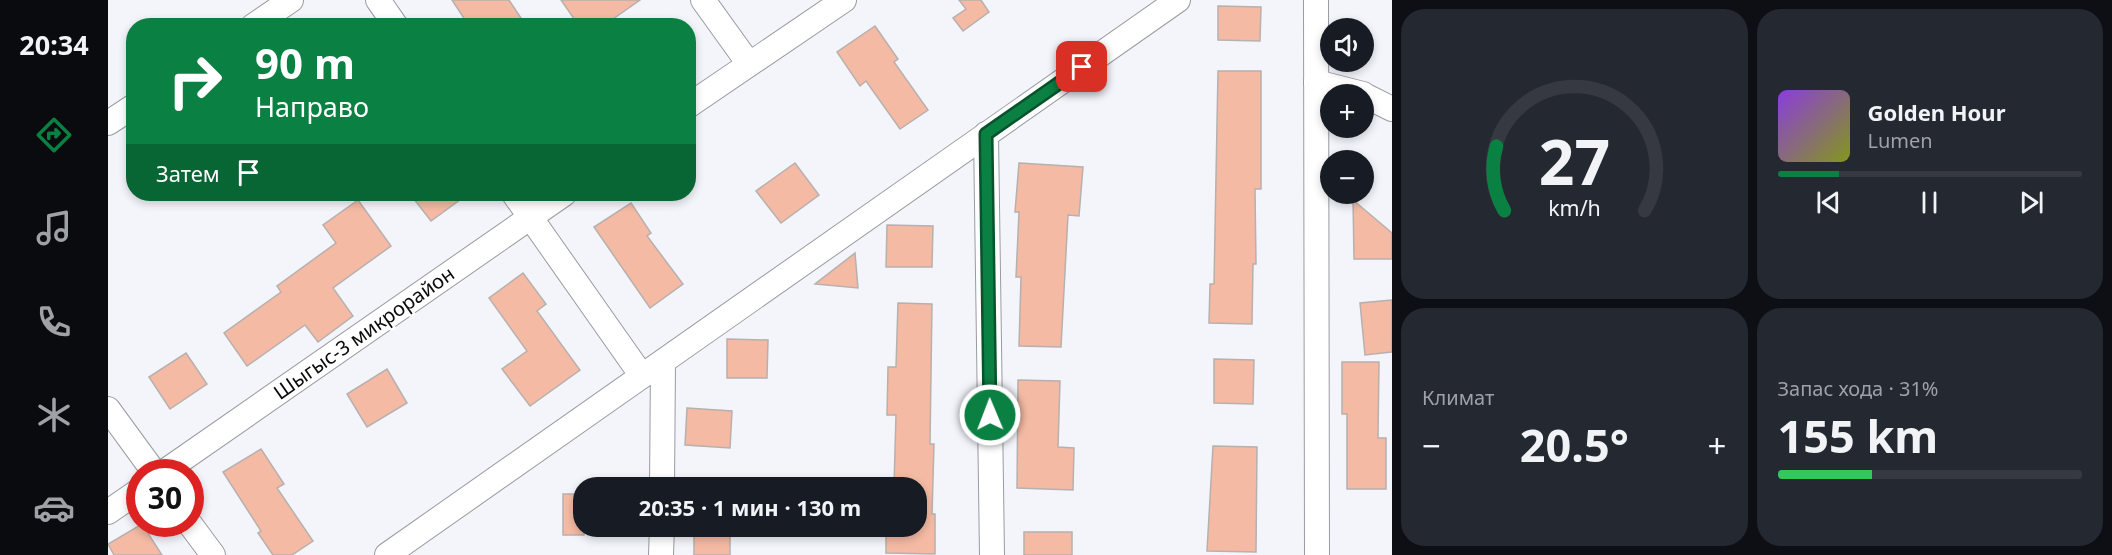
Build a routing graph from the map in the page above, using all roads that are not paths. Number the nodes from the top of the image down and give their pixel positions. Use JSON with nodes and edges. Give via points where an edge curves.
{"nodes":[{"id":1,"x":291,"y":0,"type":"edge"},
{"id":2,"x":378,"y":0,"type":"edge"},
{"id":3,"x":703,"y":0,"type":"edge"},
{"id":4,"x":844,"y":0,"type":"edge"},
{"id":5,"x":1178,"y":0,"type":"edge"},
{"id":6,"x":1316,"y":0,"type":"edge"},
{"id":7,"x":265,"y":18,"type":"edge"},
{"id":8,"x":390,"y":18,"type":"edge"},
{"id":9,"x":748,"y":64,"type":"junction"},
{"id":10,"x":1316,"y":82,"type":"junction"},
{"id":11,"x":1323,"y":84,"type":"edge"},
{"id":12,"x":696,"y":100,"type":"edge"},
{"id":13,"x":1374,"y":100,"type":"edge"},
{"id":14,"x":1392,"y":109,"type":"edge"},
{"id":15,"x":126,"y":111,"type":"edge"},
{"id":16,"x":108,"y":123,"type":"edge"},
{"id":17,"x":986,"y":134,"type":"junction"},
{"id":18,"x":519,"y":201,"type":"edge"},
{"id":19,"x":554,"y":201,"type":"edge"},
{"id":20,"x":530,"y":217,"type":"junction"},
{"id":21,"x":663,"y":362,"type":"junction"},
{"id":22,"x":642,"y":376,"type":"junction"},
{"id":23,"x":108,"y":409,"type":"edge"},
{"id":24,"x":145,"y":459,"type":"edge"},
{"id":25,"x":183,"y":459,"type":"edge"},
{"id":26,"x":662,"y":477,"type":"edge"},
{"id":27,"x":126,"y":500,"type":"edge"},
{"id":28,"x":108,"y":512,"type":"edge"},
{"id":29,"x":200,"y":537,"type":"edge"},
{"id":30,"x":662,"y":537,"type":"edge"},
{"id":31,"x":213,"y":555,"type":"edge"},
{"id":32,"x":387,"y":555,"type":"edge"},
{"id":33,"x":662,"y":555,"type":"edge"},
{"id":34,"x":992,"y":555,"type":"edge"},
{"id":35,"x":1317,"y":555,"type":"edge"}],
"edges":[{"from":1,"to":7,"type":"street"},
{"from":2,"to":8,"type":"street"},
{"from":3,"to":9,"type":"street"},
{"from":4,"to":9,"type":"street"},
{"from":5,"to":17,"type":"street"},
{"from":6,"to":10,"type":"street"},
{"from":9,"to":12,"type":"street"},
{"from":10,"to":11,"type":"street"},
{"from":10,"to":35,"type":"street"},
{"from":13,"to":14,"type":"street"},
{"from":15,"to":16,"type":"street"},
{"from":17,"to":21,"type":"street"},
{"from":17,"to":34,"type":"street"},
{"from":18,"to":20,"type":"street"},
{"from":19,"to":20,"type":"street","name":"Шыгыс-3 микрорайон"},
{"from":20,"to":22,"type":"street"},
{"from":20,"to":25,"type":"street","name":"Шыгыс-3 микрорайон"},
{"from":21,"to":22,"type":"street"},
{"from":21,"to":26,"type":"street"},
{"from":22,"to":32,"type":"street"},
{"from":23,"to":24,"type":"street"},
{"from":27,"to":28,"type":"street"},
{"from":29,"to":31,"type":"street"},
{"from":30,"to":33,"type":"street"}]}
